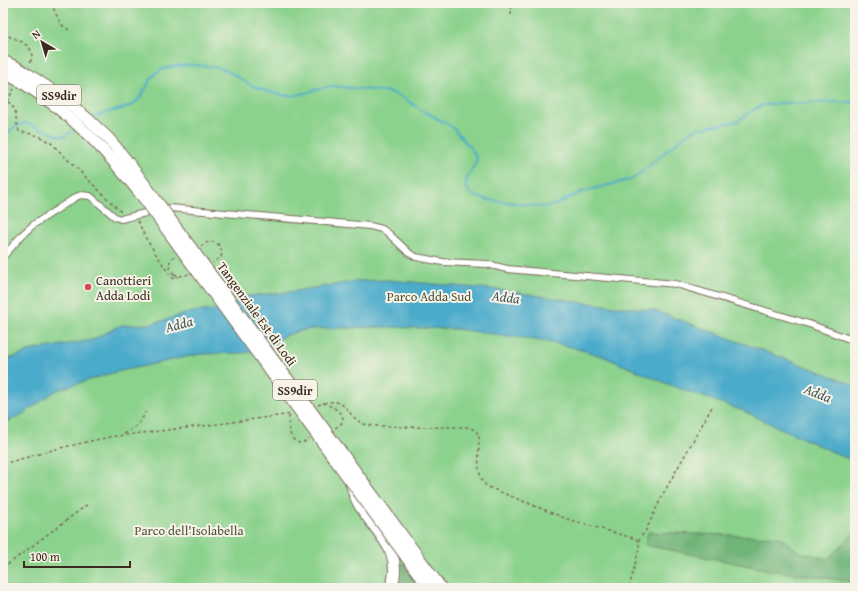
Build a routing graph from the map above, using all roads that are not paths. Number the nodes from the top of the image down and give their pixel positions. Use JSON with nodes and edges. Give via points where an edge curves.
{"nodes":[{"id":1,"x":3,"y":61,"type":"edge"},
{"id":2,"x":11,"y":72,"type":"edge"},
{"id":3,"x":146,"y":195,"type":"junction"},
{"id":4,"x":3,"y":258,"type":"edge"},
{"id":5,"x":855,"y":341,"type":"edge"},
{"id":6,"x":351,"y":481,"type":"junction"},
{"id":7,"x":391,"y":588,"type":"edge"},
{"id":8,"x":429,"y":588,"type":"edge"},
{"id":9,"x":440,"y":588,"type":"edge"}],
"edges":[{"from":1,"to":2,"type":"highway","number":"SS9dir"},
{"from":2,"to":3,"type":"highway","number":"SS9dir","bridge":true,"via":[[56,92],[85,124],[120,153]]},
{"from":3,"to":6,"type":"highway","name":"Tangenziale Est di Lodi","number":"SS9dir","bridge":true},
{"from":3,"to":9,"type":"highway","name":"Tangenziale Est di Lodi","number":"SS9dir","bridge":true},
{"from":4,"to":5,"type":"street","via":[[34,225],[81,195],[90,196],[118,219],[176,208],[370,226],[388,233],[416,257],[444,262],[487,264],[507,269],[676,284],[809,324]]},
{"from":6,"to":7,"type":"highway","via":[[356,498],[393,555],[395,569]]},
{"from":6,"to":8,"type":"highway","name":"Tangenziale Est di Lodi","number":"SS9dir","bridge":true}]}
